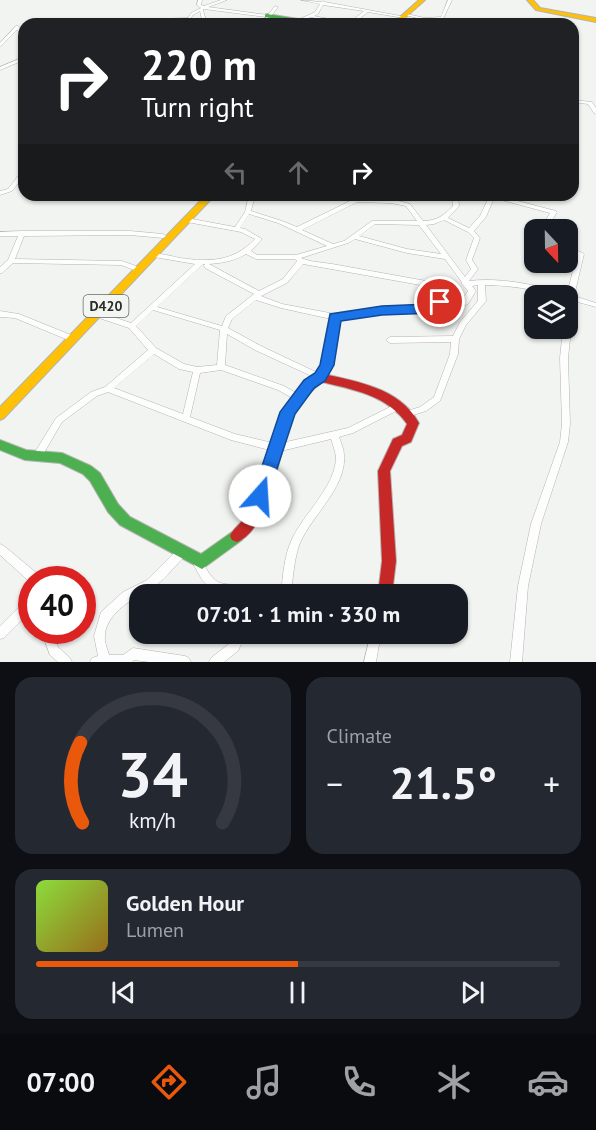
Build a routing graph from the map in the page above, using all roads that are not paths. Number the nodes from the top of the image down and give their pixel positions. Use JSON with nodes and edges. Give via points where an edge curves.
{"nodes":[{"id":1,"x":200,"y":0,"type":"edge"},
{"id":2,"x":225,"y":0,"type":"edge"},
{"id":3,"x":303,"y":0,"type":"edge"},
{"id":4,"x":344,"y":0,"type":"edge"},
{"id":5,"x":424,"y":0,"type":"edge"},
{"id":6,"x":450,"y":0,"type":"edge"},
{"id":7,"x":530,"y":0,"type":"edge"},
{"id":8,"x":323,"y":2,"type":"edge"},
{"id":9,"x":276,"y":7,"type":"dead end"},
{"id":10,"x":340,"y":8,"type":"junction"},
{"id":11,"x":202,"y":9,"type":"junction"},
{"id":12,"x":366,"y":12,"type":"junction"},
{"id":13,"x":311,"y":16,"type":"junction"},
{"id":14,"x":190,"y":18,"type":"edge"},
{"id":15,"x":203,"y":18,"type":"edge"},
{"id":16,"x":254,"y":18,"type":"edge"},
{"id":17,"x":267,"y":18,"type":"edge"},
{"id":18,"x":306,"y":18,"type":"edge"},
{"id":19,"x":321,"y":18,"type":"edge"},
{"id":20,"x":358,"y":18,"type":"edge"},
{"id":21,"x":399,"y":18,"type":"edge"},
{"id":22,"x":405,"y":18,"type":"edge"},
{"id":23,"x":442,"y":18,"type":"edge"},
{"id":24,"x":596,"y":20,"type":"edge"},
{"id":25,"x":18,"y":28,"type":"edge"},
{"id":26,"x":0,"y":46,"type":"edge"},
{"id":27,"x":18,"y":61,"type":"edge"},
{"id":28,"x":0,"y":69,"type":"edge"},
{"id":29,"x":579,"y":102,"type":"edge"},
{"id":30,"x":596,"y":112,"type":"edge"},
{"id":31,"x":18,"y":180,"type":"edge"},
{"id":32,"x":0,"y":193,"type":"edge"},
{"id":33,"x":199,"y":201,"type":"edge"},
{"id":34,"x":205,"y":201,"type":"edge"},
{"id":35,"x":251,"y":201,"type":"edge"},
{"id":36,"x":348,"y":201,"type":"edge"},
{"id":37,"x":391,"y":201,"type":"edge"},
{"id":38,"x":456,"y":201,"type":"edge"},
{"id":39,"x":490,"y":201,"type":"edge"},
{"id":40,"x":511,"y":201,"type":"edge"},
{"id":41,"x":248,"y":212,"type":"junction"},
{"id":42,"x":444,"y":218,"type":"junction"},
{"id":43,"x":552,"y":219,"type":"edge"},
{"id":44,"x":187,"y":220,"type":"junction"},
{"id":45,"x":420,"y":224,"type":"junction"},
{"id":46,"x":236,"y":229,"type":"junction"},
{"id":47,"x":297,"y":230,"type":"junction"},
{"id":48,"x":470,"y":231,"type":"junction"},
{"id":49,"x":22,"y":233,"type":"junction"},
{"id":50,"x":0,"y":234,"type":"edge"},
{"id":51,"x":163,"y":236,"type":"junction"},
{"id":52,"x":355,"y":237,"type":"junction"},
{"id":53,"x":333,"y":246,"type":"junction"},
{"id":54,"x":245,"y":252,"type":"junction"},
{"id":55,"x":578,"y":253,"type":"edge"},
{"id":56,"x":154,"y":255,"type":"junction"},
{"id":57,"x":445,"y":257,"type":"junction"},
{"id":58,"x":299,"y":259,"type":"junction"},
{"id":59,"x":0,"y":261,"type":"edge"},
{"id":60,"x":11,"y":261,"type":"junction"},
{"id":61,"x":203,"y":264,"type":"junction"},
{"id":62,"x":578,"y":267,"type":"edge"},
{"id":63,"x":134,"y":268,"type":"junction"},
{"id":64,"x":0,"y":271,"type":"edge"},
{"id":65,"x":466,"y":284,"type":"junction"},
{"id":66,"x":481,"y":285,"type":"junction"},
{"id":67,"x":524,"y":287,"type":"edge"},
{"id":68,"x":257,"y":295,"type":"junction"},
{"id":69,"x":578,"y":299,"type":"edge"},
{"id":70,"x":596,"y":305,"type":"edge"},
{"id":71,"x":154,"y":308,"type":"junction"},
{"id":72,"x":434,"y":309,"type":"junction"},
{"id":73,"x":0,"y":314,"type":"edge"},
{"id":74,"x":95,"y":314,"type":"junction"},
{"id":75,"x":335,"y":317,"type":"junction"},
{"id":76,"x":132,"y":326,"type":"junction"},
{"id":77,"x":224,"y":329,"type":"junction"},
{"id":78,"x":68,"y":337,"type":"junction"},
{"id":79,"x":455,"y":339,"type":"junction"},
{"id":80,"x":566,"y":339,"type":"edge"},
{"id":81,"x":390,"y":340,"type":"dead end"},
{"id":82,"x":153,"y":350,"type":"junction"},
{"id":83,"x":221,"y":367,"type":"junction"},
{"id":84,"x":197,"y":370,"type":"junction"},
{"id":85,"x":320,"y":377,"type":"junction"},
{"id":86,"x":108,"y":389,"type":"junction"},
{"id":87,"x":297,"y":397,"type":"junction"},
{"id":88,"x":0,"y":404,"type":"edge"},
{"id":89,"x":403,"y":410,"type":"junction"},
{"id":90,"x":0,"y":415,"type":"edge"},
{"id":91,"x":186,"y":418,"type":"junction"},
{"id":92,"x":334,"y":434,"type":"junction"},
{"id":93,"x":0,"y":445,"type":"edge"},
{"id":94,"x":277,"y":448,"type":"junction"},
{"id":95,"x":38,"y":455,"type":"junction"},
{"id":96,"x":0,"y":549,"type":"edge"},
{"id":97,"x":181,"y":553,"type":"junction"},
{"id":98,"x":197,"y":561,"type":"junction"},
{"id":99,"x":20,"y":566,"type":"edge"},
{"id":100,"x":210,"y":584,"type":"edge"},
{"id":101,"x":287,"y":584,"type":"edge"},
{"id":102,"x":386,"y":584,"type":"edge"},
{"id":103,"x":18,"y":616,"type":"edge"},
{"id":104,"x":0,"y":634,"type":"edge"},
{"id":105,"x":51,"y":644,"type":"edge"},
{"id":106,"x":236,"y":644,"type":"edge"},
{"id":107,"x":374,"y":644,"type":"edge"},
{"id":108,"x":66,"y":662,"type":"edge"},
{"id":109,"x":102,"y":662,"type":"edge"},
{"id":110,"x":184,"y":662,"type":"edge"},
{"id":111,"x":215,"y":662,"type":"edge"},
{"id":112,"x":370,"y":662,"type":"edge"},
{"id":113,"x":516,"y":662,"type":"edge"}],
"edges":[{"from":1,"to":11,"type":"street","via":[[198,5]]},
{"from":2,"to":11,"type":"street"},
{"from":3,"to":8,"type":"street"},
{"from":4,"to":10,"type":"street"},
{"from":5,"to":22,"type":"main road"},
{"from":6,"to":23,"type":"street"},
{"from":7,"to":24,"type":"main road","via":[[538,9]]},
{"from":8,"to":10,"type":"street"},
{"from":8,"to":13,"type":"street"},
{"from":9,"to":17,"type":"street"},
{"from":10,"to":12,"type":"street"},
{"from":11,"to":14,"type":"street"},
{"from":11,"to":15,"type":"street"},
{"from":11,"to":16,"type":"street"},
{"from":12,"to":20,"type":"street"},
{"from":12,"to":21,"type":"street"},
{"from":13,"to":18,"type":"street"},
{"from":13,"to":19,"type":"street"},
{"from":25,"to":26,"type":"street"},
{"from":27,"to":28,"type":"street"},
{"from":29,"to":30,"type":"street","via":[[590,103]]},
{"from":31,"to":32,"type":"street","via":[[10,190]]},
{"from":33,"to":51,"type":"main road","number":"D420"},
{"from":34,"to":44,"type":"main road","number":"D420"},
{"from":35,"to":41,"type":"street"},
{"from":36,"to":47,"type":"street"},
{"from":37,"to":45,"type":"street","via":[[408,205]]},
{"from":38,"to":42,"type":"street","via":[[456,206]]},
{"from":39,"to":48,"type":"street","via":[[483,217]]},
{"from":40,"to":43,"type":"street","via":[[554,212]]},
{"from":41,"to":46,"type":"street"},
{"from":41,"to":47,"type":"street"},
{"from":42,"to":45,"type":"street"},
{"from":42,"to":48,"type":"street"},
{"from":44,"to":46,"type":"street"},
{"from":44,"to":56,"type":"main road","number":"D420"},
{"from":45,"to":52,"type":"street","via":[[380,221],[368,224]]},
{"from":45,"to":57,"type":"street"},
{"from":46,"to":54,"type":"street","via":[[259,239]]},
{"from":47,"to":53,"type":"street"},
{"from":48,"to":65,"type":"street","via":[[477,241],[469,260],[475,269]]},
{"from":49,"to":50,"type":"street"},
{"from":49,"to":51,"type":"street"},
{"from":49,"to":60,"type":"street"},
{"from":51,"to":63,"type":"main road","number":"D420"},
{"from":52,"to":53,"type":"street"},
{"from":52,"to":57,"type":"street"},
{"from":53,"to":58,"type":"street"},
{"from":54,"to":58,"type":"street","via":[[256,257]]},
{"from":54,"to":61,"type":"street","via":[[224,262]]},
{"from":55,"to":62,"type":"street"},
{"from":56,"to":61,"type":"street"},
{"from":56,"to":74,"type":"main road","number":"D420"},
{"from":57,"to":65,"type":"street"},
{"from":58,"to":68,"type":"street","via":[[285,280]]},
{"from":58,"to":72,"type":"street","via":[[441,286],[440,302]]},
{"from":59,"to":60,"type":"street"},
{"from":60,"to":63,"type":"street","via":[[111,262]]},
{"from":60,"to":64,"type":"street"},
{"from":61,"to":68,"type":"street"},
{"from":61,"to":71,"type":"street"},
{"from":63,"to":74,"type":"main road","number":"D420"},
{"from":65,"to":66,"type":"street"},
{"from":65,"to":72,"type":"street","via":[[472,291],[468,298],[446,311],[448,316]]},
{"from":66,"to":67,"type":"street","via":[[501,283]]},
{"from":66,"to":79,"type":"street","via":[[482,302]]},
{"from":68,"to":75,"type":"street","via":[[281,306]]},
{"from":68,"to":77,"type":"street","via":[[233,313]]},
{"from":69,"to":70,"type":"street"},
{"from":71,"to":76,"type":"street"},
{"from":71,"to":77,"type":"street"},
{"from":72,"to":75,"type":"street"},
{"from":73,"to":78,"type":"street","via":[[16,316]]},
{"from":74,"to":76,"type":"street"},
{"from":74,"to":78,"type":"main road","number":"D420"},
{"from":74,"to":90,"type":"main road","number":"D420"},
{"from":75,"to":85,"type":"street","via":[[332,350]]},
{"from":76,"to":82,"type":"street"},
{"from":77,"to":83,"type":"street"},
{"from":77,"to":85,"type":"street"},
{"from":78,"to":88,"type":"main road","number":"D420"},
{"from":79,"to":81,"type":"street"},
{"from":79,"to":89,"type":"street","via":[[454,354],[437,399],[423,409]]},
{"from":80,"to":113,"type":"street","via":[[564,442],[536,524],[523,586]]},
{"from":82,"to":84,"type":"street","via":[[182,367]]},
{"from":82,"to":86,"type":"street"},
{"from":83,"to":84,"type":"street"},
{"from":83,"to":87,"type":"street"},
{"from":84,"to":91,"type":"street"},
{"from":85,"to":87,"type":"main road"},
{"from":85,"to":89,"type":"main road","via":[[389,397]]},
{"from":86,"to":91,"type":"street"},
{"from":86,"to":95,"type":"street","via":[[94,394],[59,420]]},
{"from":87,"to":94,"type":"main road"},
{"from":89,"to":92,"type":"street"},
{"from":89,"to":102,"type":"main road","via":[[411,418],[413,429],[397,443],[384,471],[389,561]]},
{"from":91,"to":94,"type":"street","via":[[234,437]]},
{"from":92,"to":94,"type":"street"},
{"from":92,"to":101,"type":"street","via":[[339,466],[299,534]]},
{"from":93,"to":95,"type":"main road","via":[[25,455]]},
{"from":94,"to":98,"type":"main road","via":[[257,508],[242,532],[208,560]]},
{"from":95,"to":97,"type":"main road","via":[[62,458],[87,470],[125,521]]},
{"from":96,"to":99,"type":"street"},
{"from":97,"to":98,"type":"main road"},
{"from":97,"to":109,"type":"street","via":[[151,584],[127,596],[105,616],[99,636]]},
{"from":98,"to":100,"type":"street"},
{"from":103,"to":104,"type":"street"},
{"from":105,"to":108,"type":"street"},
{"from":106,"to":111,"type":"street"},
{"from":107,"to":112,"type":"street"},
{"from":109,"to":110,"type":"street","via":[[125,660],[133,654]]}]}
